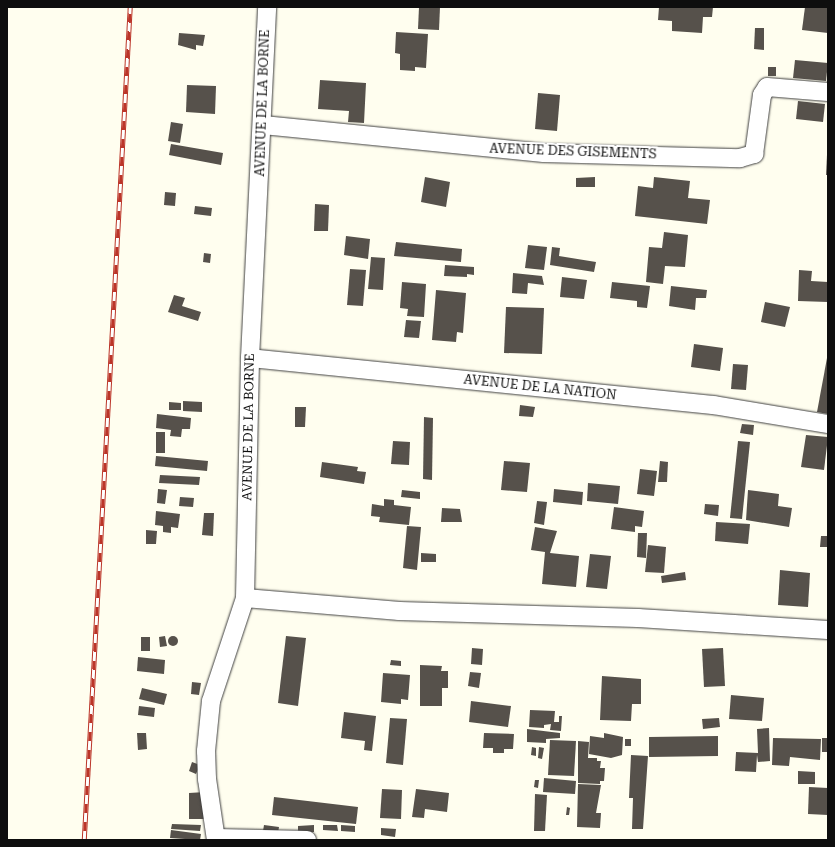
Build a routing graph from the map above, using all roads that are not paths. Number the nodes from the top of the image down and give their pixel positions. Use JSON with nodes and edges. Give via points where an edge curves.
{"nodes":[{"id":1,"x":267,"y":7,"type":"edge"},
{"id":2,"x":828,"y":92,"type":"edge"},
{"id":3,"x":263,"y":125,"type":"junction"},
{"id":4,"x":250,"y":358,"type":"junction"},
{"id":5,"x":828,"y":424,"type":"edge"},
{"id":6,"x":245,"y":598,"type":"junction"},
{"id":7,"x":828,"y":630,"type":"edge"},
{"id":8,"x":216,"y":839,"type":"edge"},
{"id":9,"x":307,"y":840,"type":"edge"}],
"edges":[{"from":1,"to":3,"type":"street","name":"AVENUE DE LA BORNE"},
{"from":2,"to":3,"type":"street","name":"AVENUE DES GISEMENTS","via":[[767,88],[762,96],[754,154],[740,158],[544,153]]},
{"from":3,"to":4,"type":"street","name":"AVENUE DE LA BORNE"},
{"from":4,"to":5,"type":"street","name":"AVENUE DE LA NATION","via":[[714,405]]},
{"from":4,"to":6,"type":"street","name":"AVENUE DE LA BORNE"},
{"from":6,"to":7,"type":"street","via":[[399,611],[638,618]]},
{"from":6,"to":8,"type":"street","name":"AVENUE DE LA BORNE","via":[[213,694],[208,728],[207,779]]},
{"from":8,"to":9,"type":"street"}]}
